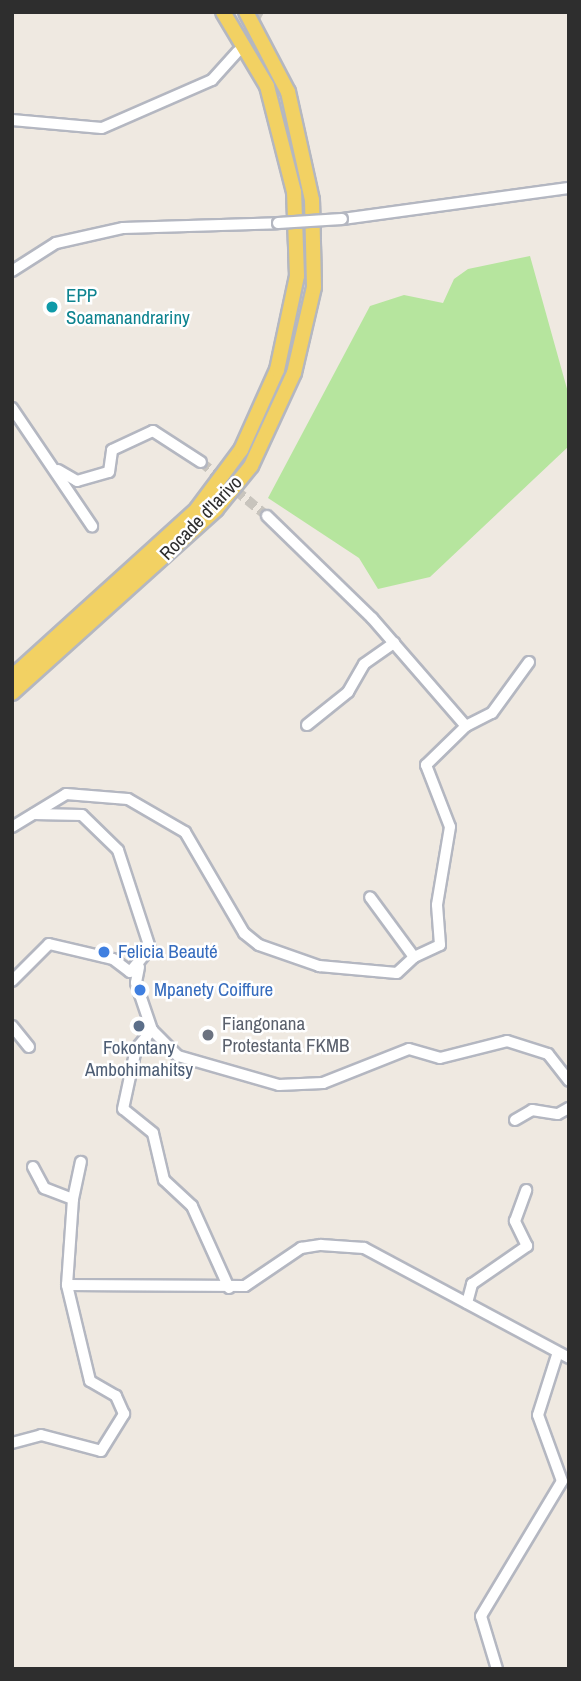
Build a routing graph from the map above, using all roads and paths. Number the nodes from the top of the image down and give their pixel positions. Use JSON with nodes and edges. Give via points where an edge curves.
{"nodes":[{"id":1,"x":223,"y":12,"type":"edge"},
{"id":2,"x":246,"y":12,"type":"edge"},
{"id":3,"x":237,"y":52,"type":"tunnel mouth"},
{"id":4,"x":12,"y":120,"type":"edge"},
{"id":5,"x":569,"y":188,"type":"edge"},
{"id":6,"x":12,"y":271,"type":"edge"},
{"id":7,"x":12,"y":408,"type":"edge"},
{"id":8,"x":201,"y":462,"type":"tunnel mouth"},
{"id":9,"x":58,"y":470,"type":"junction"},
{"id":10,"x":267,"y":516,"type":"tunnel mouth"},
{"id":11,"x":92,"y":526,"type":"dead end"},
{"id":12,"x":394,"y":643,"type":"junction"},
{"id":13,"x":529,"y":662,"type":"dead end"},
{"id":14,"x":12,"y":677,"type":"edge"},
{"id":15,"x":12,"y":693,"type":"edge"},
{"id":16,"x":307,"y":725,"type":"dead end"},
{"id":17,"x":466,"y":726,"type":"junction"},
{"id":18,"x":31,"y":814,"type":"junction"},
{"id":19,"x":12,"y":827,"type":"edge"},
{"id":20,"x":370,"y":897,"type":"dead end"},
{"id":21,"x":414,"y":957,"type":"junction"},
{"id":22,"x":139,"y":967,"type":"junction"},
{"id":23,"x":12,"y":981,"type":"edge"},
{"id":24,"x":12,"y":1026,"type":"edge"},
{"id":25,"x":152,"y":1030,"type":"junction"},
{"id":26,"x":29,"y":1047,"type":"dead end"},
{"id":27,"x":569,"y":1081,"type":"edge"},
{"id":28,"x":569,"y":1108,"type":"edge"},
{"id":29,"x":515,"y":1120,"type":"dead end"},
{"id":30,"x":81,"y":1163,"type":"dead end"},
{"id":31,"x":33,"y":1167,"type":"dead end"},
{"id":32,"x":526,"y":1190,"type":"dead end"},
{"id":33,"x":73,"y":1199,"type":"junction"},
{"id":34,"x":67,"y":1285,"type":"junction"},
{"id":35,"x":229,"y":1288,"type":"junction"},
{"id":36,"x":467,"y":1303,"type":"junction"},
{"id":37,"x":563,"y":1356,"type":"edge"},
{"id":38,"x":12,"y":1443,"type":"edge"},
{"id":39,"x":497,"y":1669,"type":"edge"}],
"edges":[{"from":1,"to":14,"type":"main road","name":"Rocade d'Iarivo","via":[[267,86],[294,192],[297,276],[277,370],[241,450],[197,509]]},
{"from":2,"to":15,"type":"main road","name":"Rocade d'Iarivo","via":[[288,92],[308,168],[314,287],[294,373],[251,466],[216,509]]},
{"from":3,"to":4,"type":"street","via":[[212,80],[102,128]]},
{"from":5,"to":6,"type":"street","bridge":true,"via":[[342,219],[122,228],[56,243]]},
{"from":7,"to":9,"type":"street"},
{"from":8,"to":9,"type":"street","via":[[153,431],[112,450],[108,472],[77,481]]},
{"from":9,"to":11,"type":"street"},
{"from":10,"to":12,"type":"street"},
{"from":12,"to":16,"type":"street","via":[[364,663],[348,692]]},
{"from":12,"to":17,"type":"street"},
{"from":13,"to":17,"type":"street","via":[[492,713]]},
{"from":17,"to":21,"type":"street","via":[[426,765],[450,827],[437,905],[440,944]]},
{"from":18,"to":19,"type":"street"},
{"from":18,"to":21,"type":"street","via":[[66,794],[128,799],[185,832],[244,933],[260,946],[319,967],[397,973]]},
{"from":18,"to":22,"type":"street","via":[[82,815],[118,850],[131,875],[132,908],[150,940]]},
{"from":20,"to":21,"type":"street"},
{"from":22,"to":23,"type":"street","via":[[130,972],[113,959],[50,944]]},
{"from":22,"to":25,"type":"street","via":[[136,984]]},
{"from":24,"to":26,"type":"street"},
{"from":25,"to":27,"type":"street","via":[[178,1056],[279,1085],[323,1083],[409,1049],[440,1058],[506,1041],[548,1054]]},
{"from":25,"to":35,"type":"street","via":[[136,1049],[123,1110],[153,1133],[164,1180],[192,1206]]},
{"from":28,"to":29,"type":"street","via":[[558,1114],[532,1110]]},
{"from":30,"to":33,"type":"street"},
{"from":31,"to":33,"type":"street","via":[[44,1188]]},
{"from":32,"to":36,"type":"street","via":[[515,1221],[527,1246],[472,1284]]},
{"from":33,"to":34,"type":"street"},
{"from":34,"to":35,"type":"street"},
{"from":34,"to":38,"type":"street","via":[[90,1381],[116,1396],[124,1414],[101,1451],[41,1435]]},
{"from":35,"to":36,"type":"street","via":[[258,1280],[301,1248],[343,1244],[384,1258]]},
{"from":36,"to":37,"type":"street"},
{"from":37,"to":39,"type":"street","via":[[538,1415],[562,1481],[481,1616]]}]}
